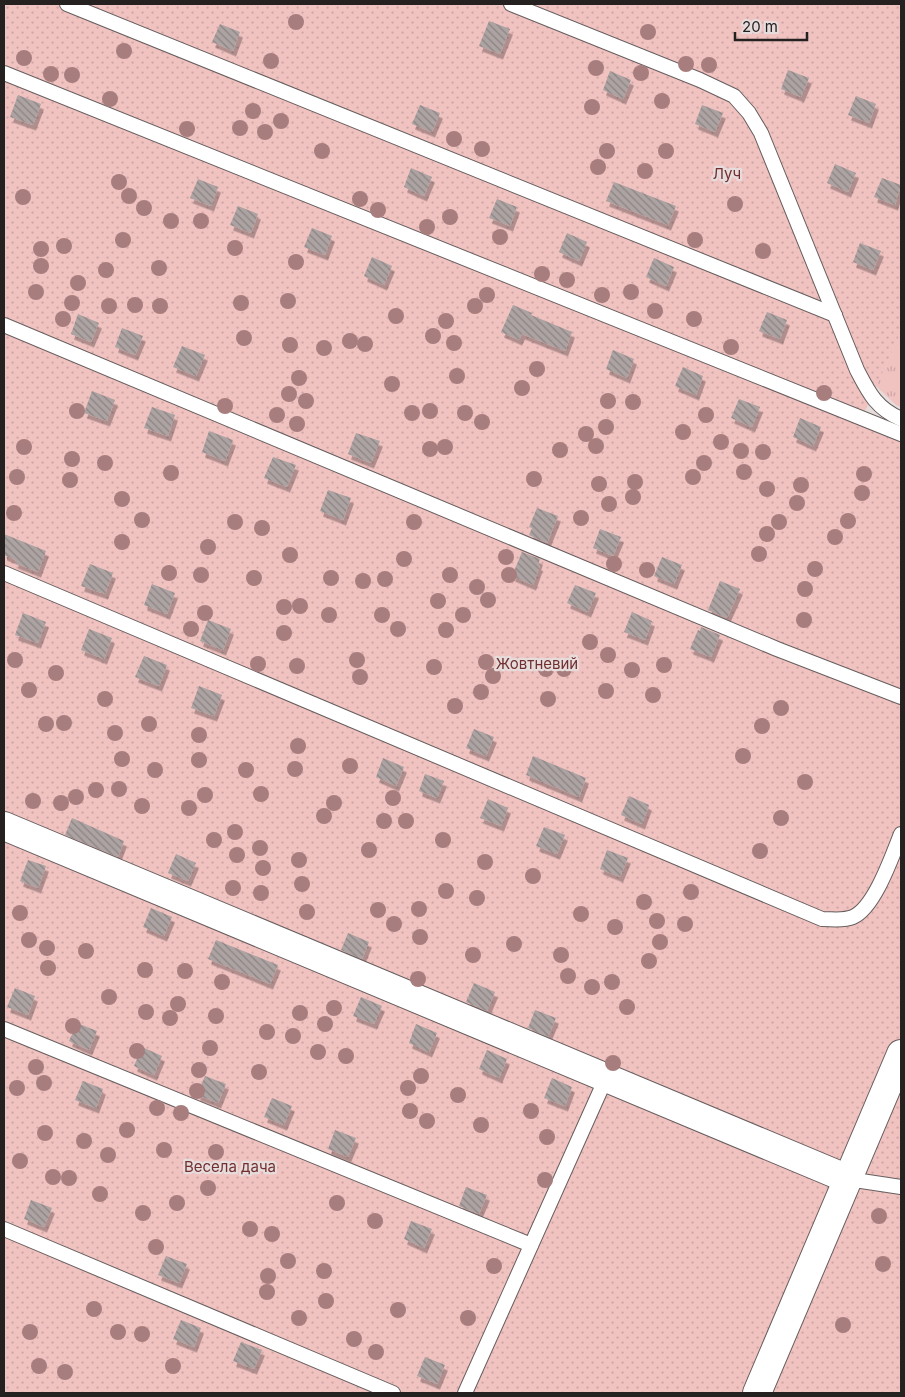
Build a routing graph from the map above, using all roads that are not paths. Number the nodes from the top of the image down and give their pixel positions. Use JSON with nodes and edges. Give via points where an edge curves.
{"nodes":[{"id":1,"x":67,"y":4,"type":"edge"},
{"id":2,"x":511,"y":4,"type":"edge"},
{"id":3,"x":4,"y":73,"type":"edge"},
{"id":4,"x":834,"y":315,"type":"junction"},
{"id":5,"x":4,"y":325,"type":"edge"},
{"id":6,"x":901,"y":418,"type":"edge"},
{"id":7,"x":901,"y":434,"type":"edge"},
{"id":8,"x":4,"y":573,"type":"edge"},
{"id":9,"x":901,"y":698,"type":"edge"},
{"id":10,"x":4,"y":826,"type":"edge"},
{"id":11,"x":901,"y":834,"type":"edge"},
{"id":12,"x":4,"y":1029,"type":"edge"},
{"id":13,"x":901,"y":1054,"type":"edge"},
{"id":14,"x":606,"y":1078,"type":"junction"},
{"id":15,"x":848,"y":1179,"type":"junction"},
{"id":16,"x":901,"y":1187,"type":"edge"},
{"id":17,"x":4,"y":1229,"type":"edge"},
{"id":18,"x":531,"y":1245,"type":"junction"},
{"id":19,"x":393,"y":1393,"type":"edge"},
{"id":20,"x":465,"y":1393,"type":"edge"},
{"id":21,"x":757,"y":1393,"type":"edge"}],
"edges":[{"from":1,"to":4,"type":"lane"},
{"from":2,"to":4,"type":"lane","via":[[734,96],[761,133]]},
{"from":3,"to":7,"type":"lane"},
{"from":4,"to":6,"type":"lane","via":[[871,398]]},
{"from":5,"to":9,"type":"lane","via":[[758,642]]},
{"from":8,"to":11,"type":"lane","via":[[822,919],[842,920],[864,909],[882,880]]},
{"from":10,"to":14,"type":"street"},
{"from":12,"to":18,"type":"lane"},
{"from":13,"to":15,"type":"street"},
{"from":14,"to":15,"type":"street"},
{"from":14,"to":18,"type":"lane"},
{"from":15,"to":16,"type":"lane"},
{"from":15,"to":21,"type":"street"},
{"from":17,"to":19,"type":"lane"},
{"from":18,"to":20,"type":"lane"}]}
